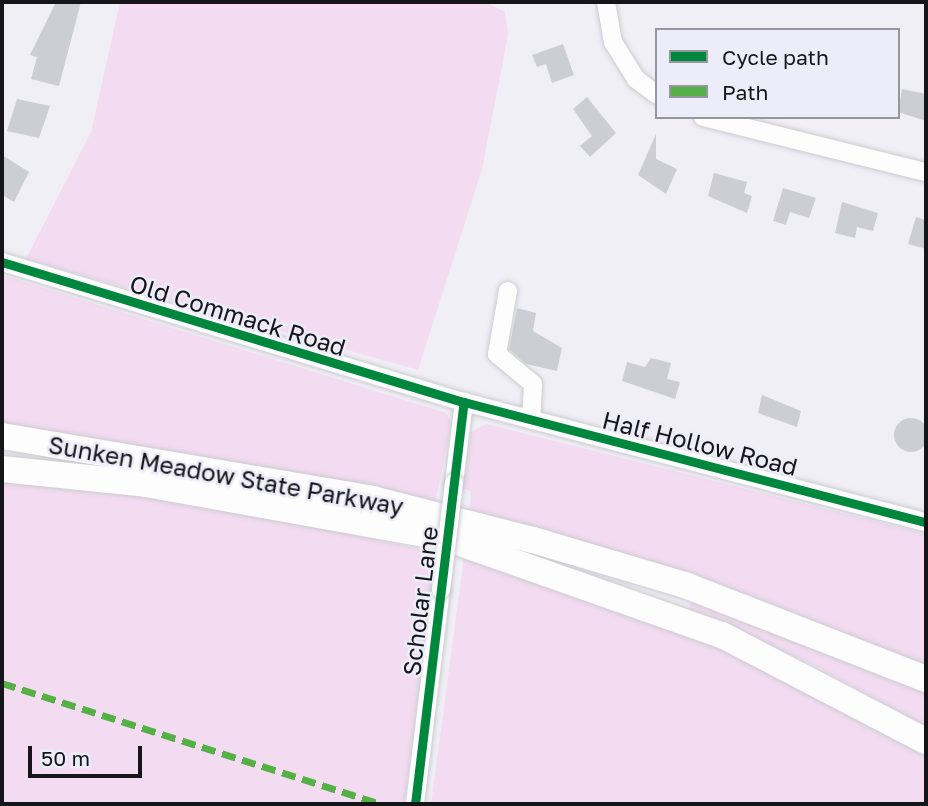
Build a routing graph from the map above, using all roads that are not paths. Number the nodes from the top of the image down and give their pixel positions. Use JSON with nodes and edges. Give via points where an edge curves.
{"nodes":[{"id":1,"x":606,"y":2,"type":"edge"},
{"id":2,"x":655,"y":93,"type":"edge"},
{"id":3,"x":711,"y":119,"type":"edge"},
{"id":4,"x":926,"y":172,"type":"edge"},
{"id":5,"x":2,"y":262,"type":"edge"},
{"id":6,"x":509,"y":291,"type":"dead end"},
{"id":7,"x":464,"y":402,"type":"junction"},
{"id":8,"x":531,"y":420,"type":"junction"},
{"id":9,"x":2,"y":436,"type":"edge"},
{"id":10,"x":2,"y":469,"type":"edge"},
{"id":11,"x":926,"y":522,"type":"edge"},
{"id":12,"x":926,"y":679,"type":"edge"},
{"id":13,"x":926,"y":741,"type":"edge"},
{"id":14,"x":415,"y":804,"type":"edge"}],
"edges":[{"from":1,"to":2,"type":"street","via":[[613,42],[636,79]]},
{"from":3,"to":4,"type":"street"},
{"from":5,"to":7,"type":"street","name":"Old Commack Road"},
{"from":6,"to":8,"type":"street","via":[[497,354],[533,384]]},
{"from":7,"to":8,"type":"street","name":"Half Hollow Road"},
{"from":7,"to":14,"type":"street","name":"Scholar Lane","bridge":true},
{"from":8,"to":11,"type":"street","name":"Half Hollow Road"},
{"from":9,"to":12,"type":"highway","name":"Sunken Meadow State Parkway","via":[[373,499],[507,533],[685,585]]},
{"from":10,"to":13,"type":"highway","name":"Sunken Meadow State Parkway","via":[[146,484],[446,538],[722,635]]}]}
